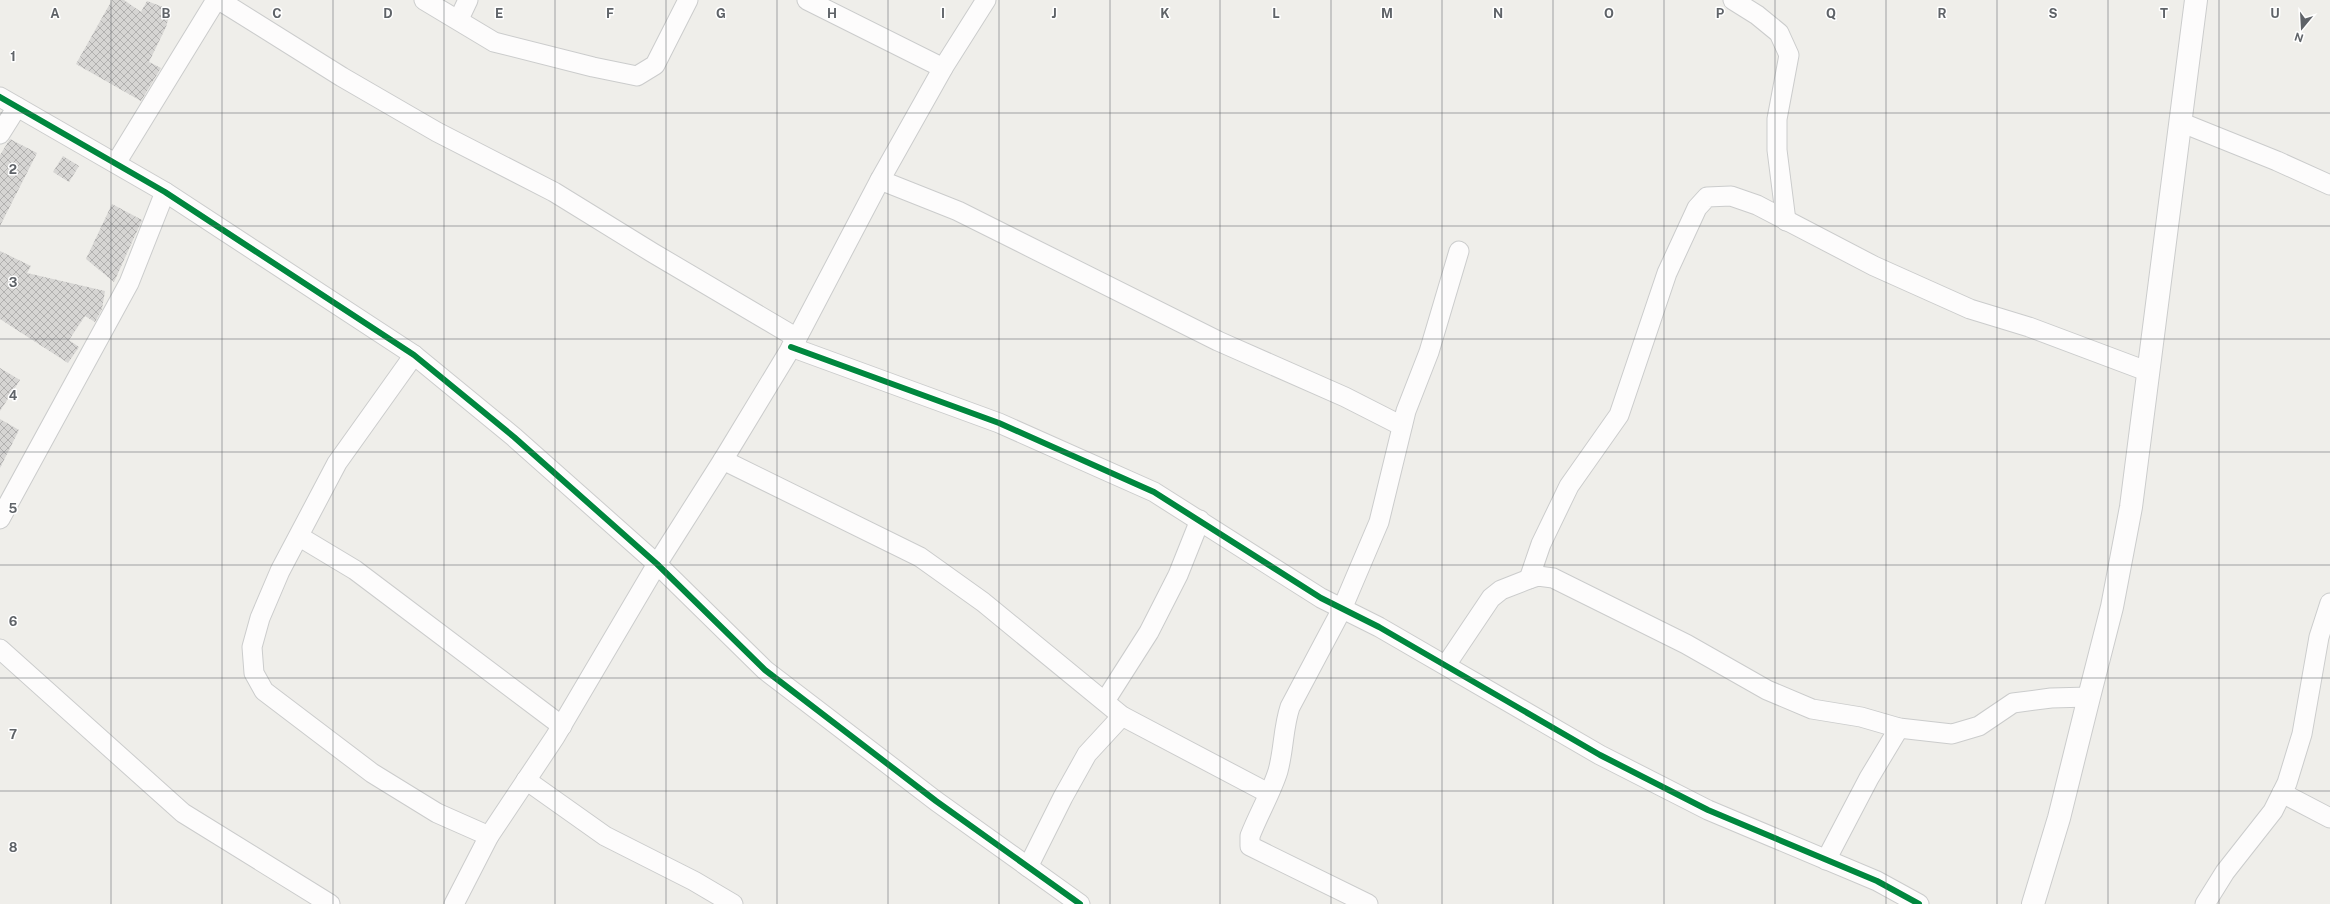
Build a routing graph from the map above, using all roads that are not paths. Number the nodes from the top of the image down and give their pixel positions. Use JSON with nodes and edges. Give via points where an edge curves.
{"nodes":[{"id":1,"x":216,"y":0,"type":"edge"},
{"id":2,"x":219,"y":0,"type":"edge"},
{"id":3,"x":424,"y":0,"type":"edge"},
{"id":4,"x":468,"y":0,"type":"edge"},
{"id":5,"x":688,"y":0,"type":"edge"},
{"id":6,"x":807,"y":0,"type":"edge"},
{"id":7,"x":986,"y":0,"type":"edge"},
{"id":8,"x":1733,"y":0,"type":"edge"},
{"id":9,"x":2196,"y":0,"type":"edge"},
{"id":10,"x":459,"y":19,"type":"junction"},
{"id":11,"x":943,"y":68,"type":"junction"},
{"id":12,"x":0,"y":97,"type":"edge"},
{"id":13,"x":17,"y":107,"type":"junction"},
{"id":14,"x":2180,"y":122,"type":"junction"},
{"id":15,"x":0,"y":134,"type":"edge"},
{"id":16,"x":116,"y":163,"type":"junction"},
{"id":17,"x":880,"y":180,"type":"junction"},
{"id":18,"x":2330,"y":185,"type":"edge"},
{"id":19,"x":165,"y":192,"type":"junction"},
{"id":20,"x":1786,"y":221,"type":"junction"},
{"id":21,"x":1459,"y":251,"type":"dead end"},
{"id":22,"x":794,"y":342,"type":"junction"},
{"id":23,"x":414,"y":355,"type":"junction"},
{"id":24,"x":2149,"y":372,"type":"junction"},
{"id":25,"x":1402,"y":426,"type":"junction"},
{"id":26,"x":723,"y":460,"type":"junction"},
{"id":27,"x":0,"y":519,"type":"edge"},
{"id":28,"x":1200,"y":520,"type":"junction"},
{"id":29,"x":300,"y":537,"type":"junction"},
{"id":30,"x":657,"y":564,"type":"junction"},
{"id":31,"x":1529,"y":579,"type":"junction"},
{"id":32,"x":2330,"y":603,"type":"edge"},
{"id":33,"x":1342,"y":609,"type":"junction"},
{"id":34,"x":0,"y":649,"type":"edge"},
{"id":35,"x":1446,"y":665,"type":"junction"},
{"id":36,"x":2089,"y":697,"type":"junction"},
{"id":37,"x":1105,"y":701,"type":"junction"},
{"id":38,"x":1122,"y":716,"type":"junction"},
{"id":39,"x":562,"y":726,"type":"junction"},
{"id":40,"x":1899,"y":728,"type":"junction"},
{"id":41,"x":526,"y":780,"type":"junction"},
{"id":42,"x":1268,"y":793,"type":"junction"},
{"id":43,"x":2282,"y":793,"type":"junction"},
{"id":44,"x":2330,"y":818,"type":"edge"},
{"id":45,"x":488,"y":836,"type":"junction"},
{"id":46,"x":1826,"y":860,"type":"junction"},
{"id":47,"x":1028,"y":867,"type":"junction"},
{"id":48,"x":330,"y":904,"type":"edge"},
{"id":49,"x":454,"y":904,"type":"edge"},
{"id":50,"x":734,"y":904,"type":"edge"},
{"id":51,"x":1080,"y":904,"type":"edge"},
{"id":52,"x":1368,"y":904,"type":"edge"},
{"id":53,"x":1919,"y":904,"type":"edge"},
{"id":54,"x":2033,"y":904,"type":"edge"},
{"id":55,"x":2205,"y":904,"type":"edge"}],
"edges":[{"from":1,"to":16,"type":"street"},
{"from":2,"to":22,"type":"street","via":[[342,77],[437,132],[554,192]]},
{"from":3,"to":10,"type":"street"},
{"from":4,"to":10,"type":"street"},
{"from":5,"to":10,"type":"street","via":[[655,65],[637,76],[494,42]]},
{"from":6,"to":11,"type":"street"},
{"from":7,"to":11,"type":"street"},
{"from":8,"to":20,"type":"street","via":[[1778,33],[1789,55],[1777,118],[1777,150]]},
{"from":9,"to":14,"type":"street"},
{"from":11,"to":17,"type":"street"},
{"from":12,"to":13,"type":"street"},
{"from":13,"to":15,"type":"street"},
{"from":13,"to":16,"type":"street"},
{"from":14,"to":18,"type":"street","via":[[2277,160]]},
{"from":14,"to":24,"type":"street"},
{"from":16,"to":19,"type":"street"},
{"from":17,"to":22,"type":"street"},
{"from":17,"to":25,"type":"street","via":[[958,211],[1210,337],[1345,397]]},
{"from":19,"to":23,"type":"street"},
{"from":19,"to":27,"type":"street","via":[[129,283]]},
{"from":20,"to":24,"type":"street","via":[[1874,266],[1970,309],[2029,327]]},
{"from":20,"to":31,"type":"street","via":[[1757,205],[1731,196],[1707,197],[1697,208],[1667,273],[1619,415],[1570,486],[1541,544]]},
{"from":21,"to":25,"type":"street","via":[[1429,352]]},
{"from":22,"to":26,"type":"street"},
{"from":22,"to":28,"type":"street","via":[[999,423],[1154,492]]},
{"from":23,"to":29,"type":"street","via":[[337,464]]},
{"from":23,"to":30,"type":"street","via":[[514,437]]},
{"from":24,"to":36,"type":"street","via":[[2131,507],[2112,607]]},
{"from":25,"to":33,"type":"street","via":[[1383,498],[1381,516]]},
{"from":26,"to":30,"type":"street"},
{"from":26,"to":37,"type":"street","via":[[920,557],[983,602]]},
{"from":28,"to":33,"type":"street"},
{"from":28,"to":37,"type":"street","via":[[1178,575],[1149,632]]},
{"from":29,"to":39,"type":"street","via":[[355,570]]},
{"from":29,"to":45,"type":"street","via":[[280,571],[260,618],[252,647],[254,673],[264,691],[372,773],[437,813]]},
{"from":30,"to":39,"type":"street"},
{"from":30,"to":47,"type":"street","via":[[765,670],[936,801]]},
{"from":31,"to":35,"type":"street","via":[[1501,590],[1491,598]]},
{"from":31,"to":40,"type":"street","via":[[1538,576],[1564,582],[1686,644],[1767,690],[1812,709],[1860,717]]},
{"from":32,"to":43,"type":"street","via":[[2319,637],[2302,734]]},
{"from":33,"to":35,"type":"street"},
{"from":33,"to":42,"type":"street","via":[[1290,707],[1285,721],[1283,752]]},
{"from":34,"to":48,"type":"street","via":[[183,813]]},
{"from":35,"to":46,"type":"street","via":[[1600,755],[1708,810]]},
{"from":36,"to":40,"type":"street","via":[[2013,703],[1979,726],[1952,734]]},
{"from":36,"to":54,"type":"street","via":[[2059,818]]},
{"from":37,"to":38,"type":"street"},
{"from":38,"to":42,"type":"street"},
{"from":38,"to":47,"type":"street","via":[[1087,754]]},
{"from":39,"to":41,"type":"street"},
{"from":40,"to":46,"type":"street","via":[[1869,778]]},
{"from":41,"to":45,"type":"street"},
{"from":41,"to":50,"type":"street","via":[[605,836]]},
{"from":42,"to":52,"type":"street","via":[[1250,836],[1250,846]]},
{"from":43,"to":44,"type":"street"},
{"from":43,"to":55,"type":"street","via":[[2273,811],[2225,872]]},
{"from":45,"to":49,"type":"street"},
{"from":46,"to":53,"type":"street","via":[[1877,881]]},
{"from":47,"to":51,"type":"street"}]}
